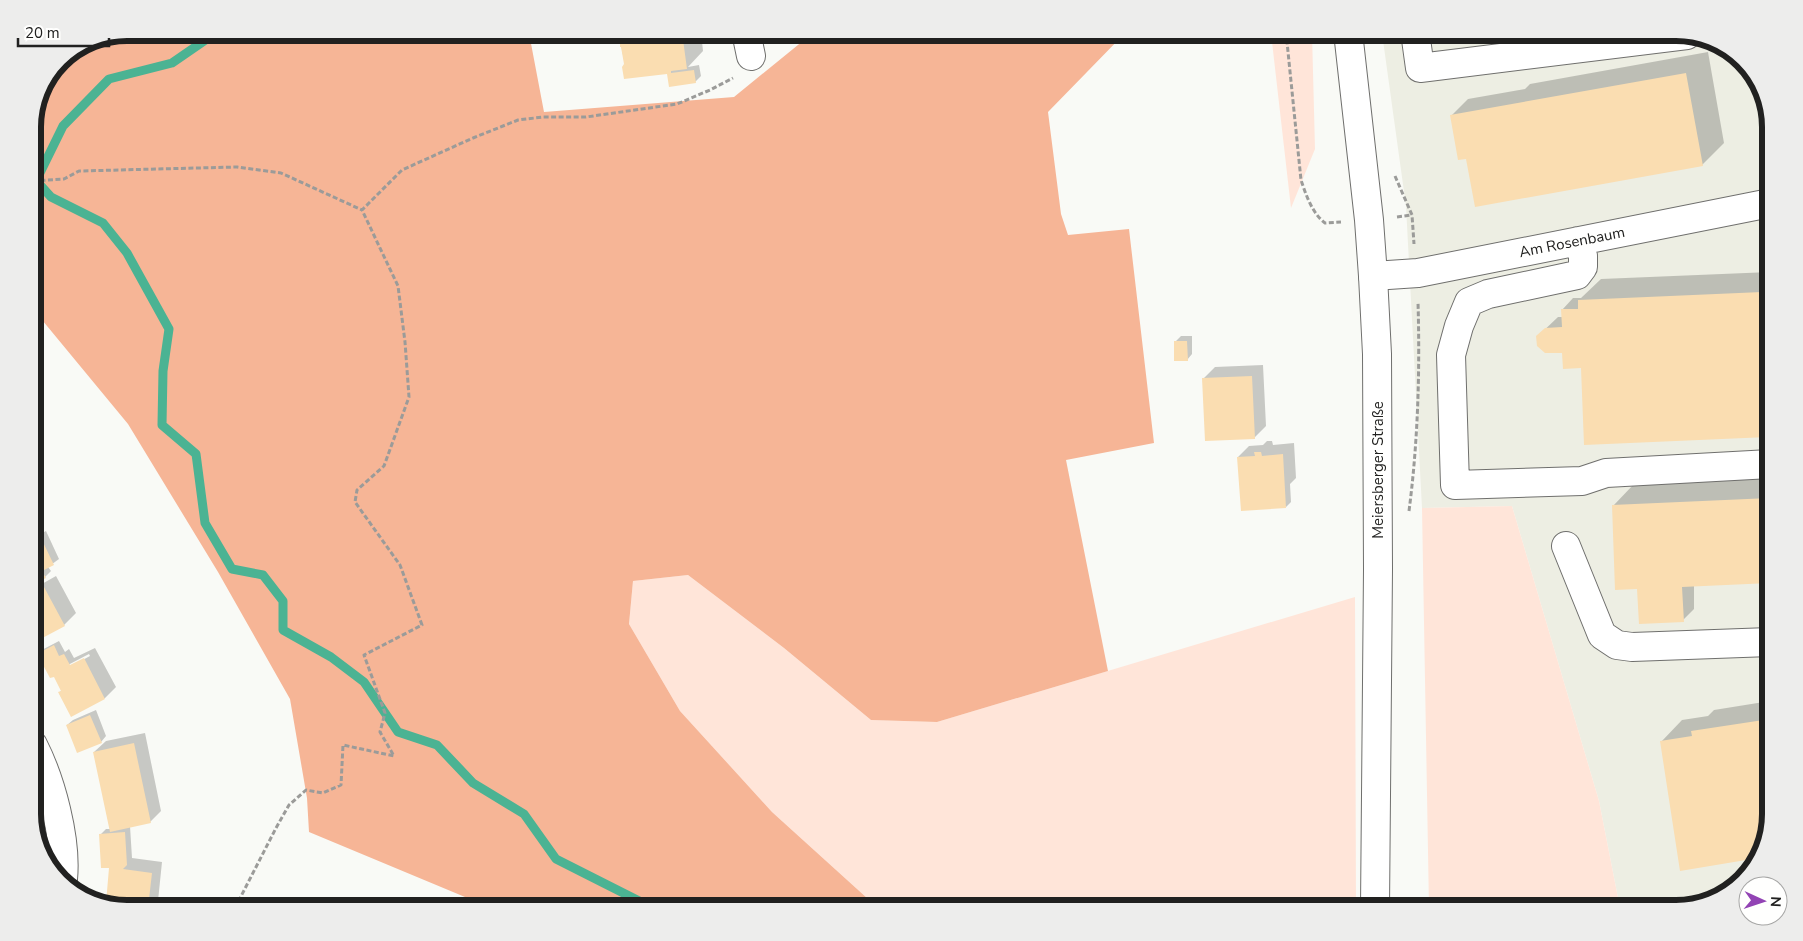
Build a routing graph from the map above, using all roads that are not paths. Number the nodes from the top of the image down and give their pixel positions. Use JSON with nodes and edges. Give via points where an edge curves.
{"nodes":[{"id":1,"x":1349,"y":41,"type":"edge"},
{"id":2,"x":1416,"y":41,"type":"edge"},
{"id":3,"x":1638,"y":41,"type":"edge"},
{"id":4,"x":1762,"y":205,"type":"edge"},
{"id":5,"x":1578,"y":241,"type":"junction"},
{"id":6,"x":1373,"y":276,"type":"junction"},
{"id":7,"x":1762,"y":464,"type":"edge"},
{"id":8,"x":1566,"y":546,"type":"dead end"},
{"id":9,"x":1762,"y":642,"type":"edge"},
{"id":10,"x":41,"y":766,"type":"edge"},
{"id":11,"x":63,"y":871,"type":"edge"},
{"id":12,"x":1375,"y":900,"type":"edge"}],
"edges":[{"from":1,"to":6,"type":"main road","name":"Meiersberger Straße"},
{"from":2,"to":3,"type":"main road","via":[[1420,68]]},
{"from":4,"to":5,"type":"main road","name":"Am Rosenbaum"},
{"from":5,"to":6,"type":"main road","name":"Am Rosenbaum","via":[[1418,273]]},
{"from":5,"to":7,"type":"main road","via":[[1583,267],[1577,275],[1488,294],[1469,302],[1451,355],[1455,485],[1582,481],[1606,473]]},
{"from":6,"to":12,"type":"main road","name":"Meiersberger Straße","via":[[1378,482]]},
{"from":8,"to":9,"type":"main road","via":[[1602,635],[1617,645]]},
{"from":10,"to":11,"type":"main road","via":[[56,807]]}]}
